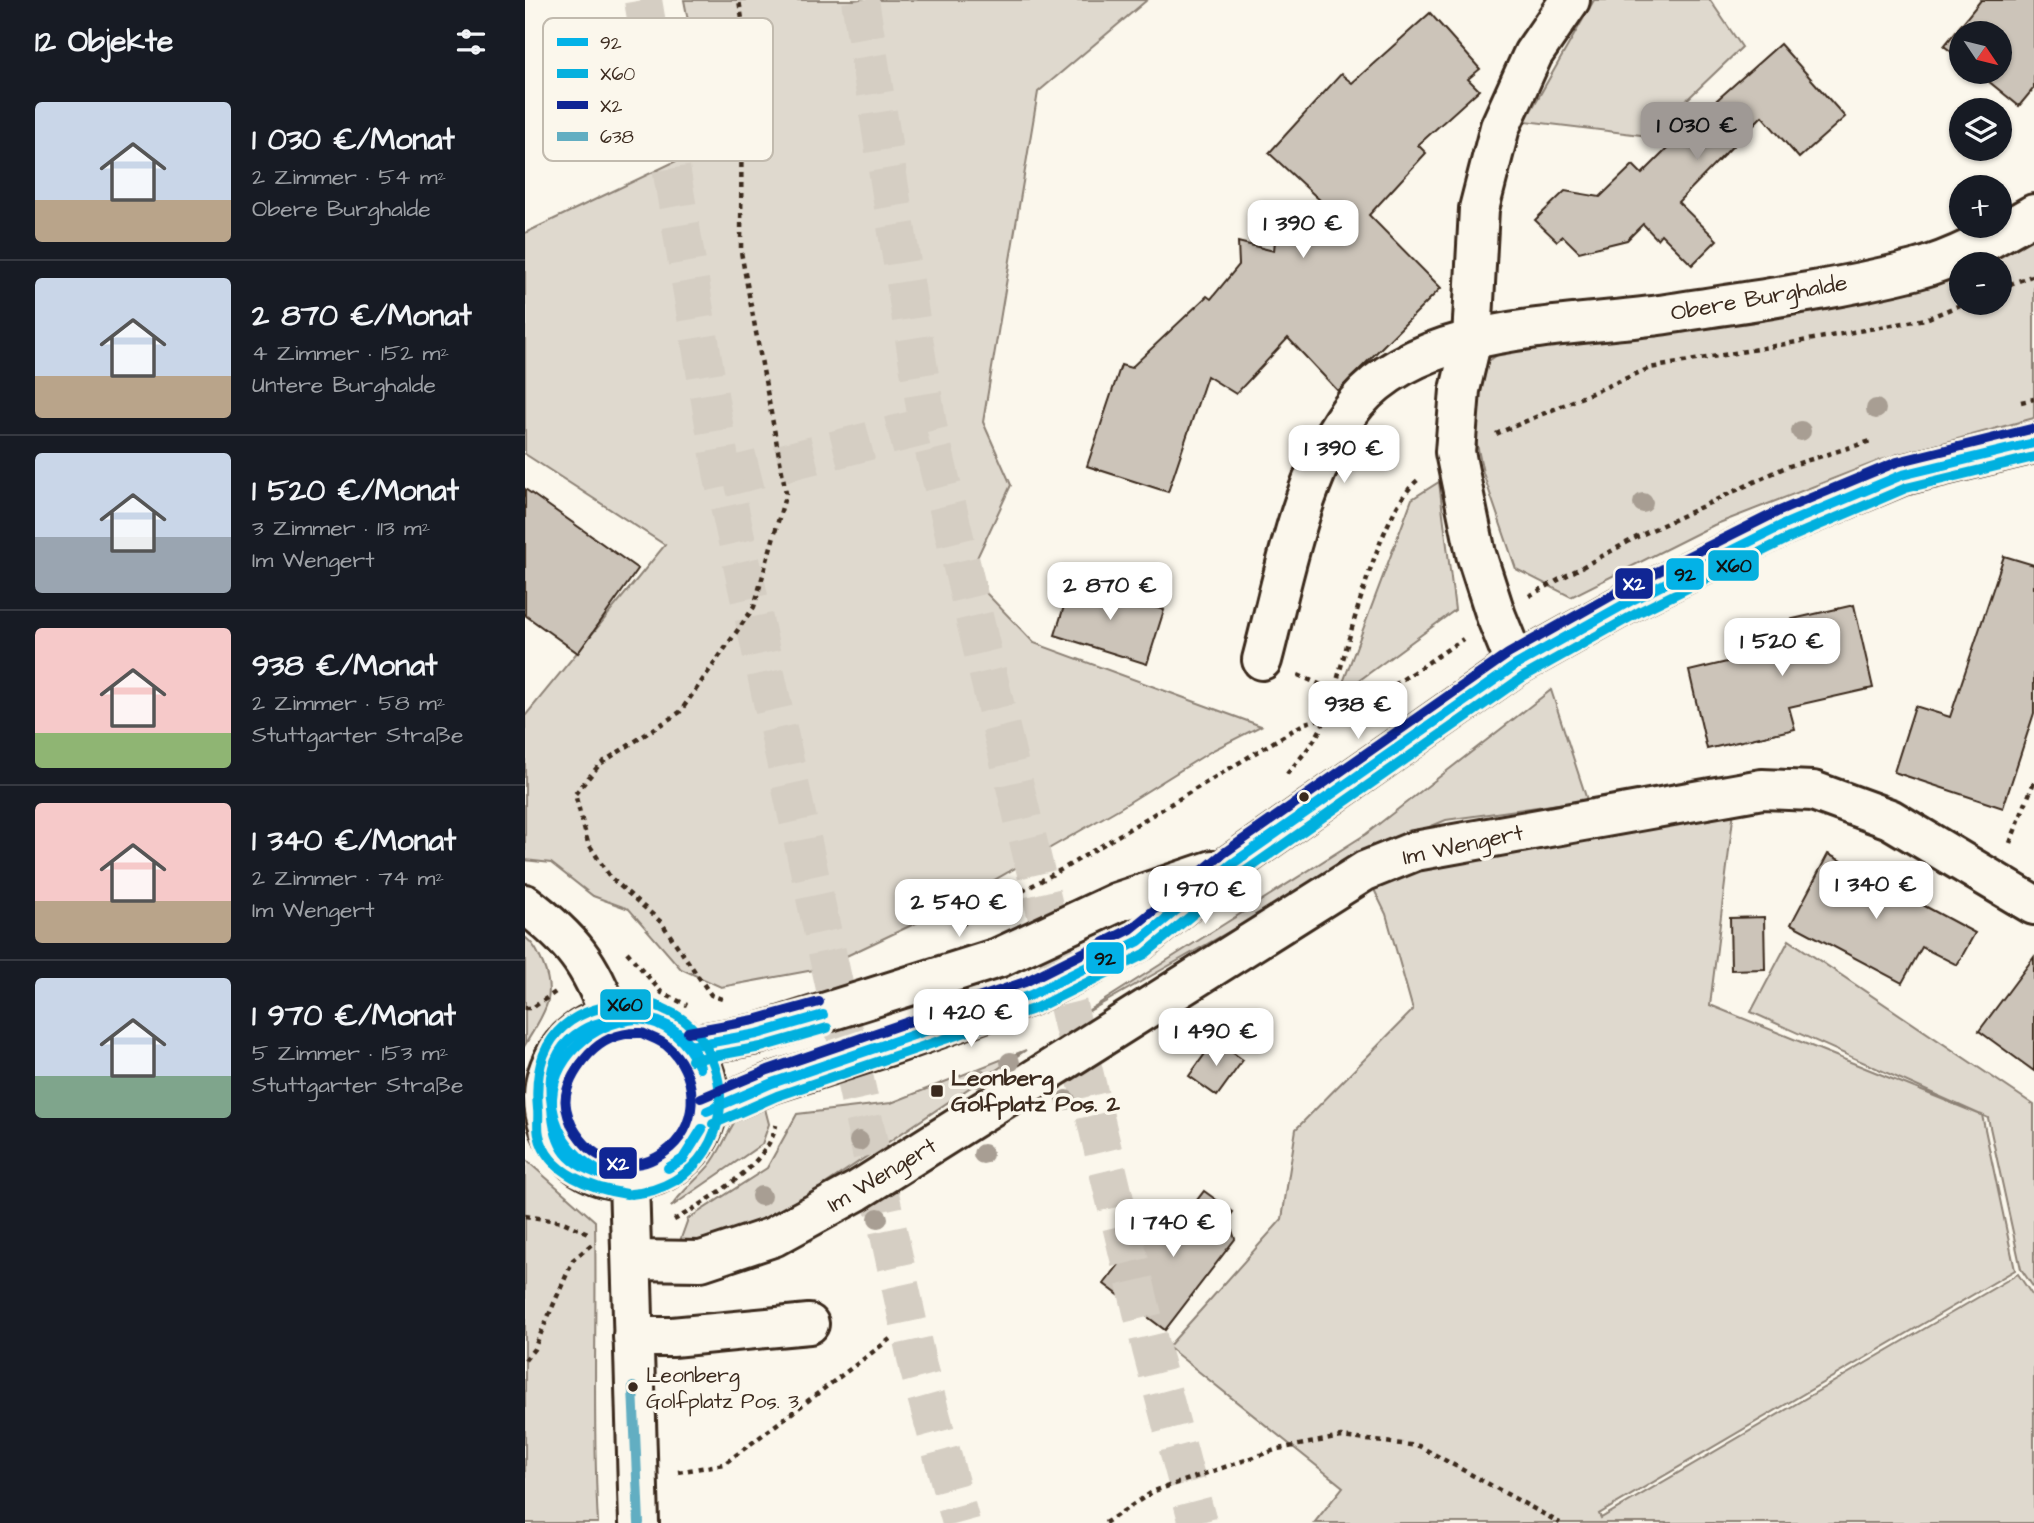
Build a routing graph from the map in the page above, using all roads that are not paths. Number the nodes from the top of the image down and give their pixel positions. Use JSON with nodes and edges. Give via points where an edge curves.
{"nodes":[{"id":1,"x":1570,"y":0,"type":"edge"},
{"id":2,"x":2034,"y":214,"type":"edge"},
{"id":3,"x":1472,"y":339,"type":"junction"},
{"id":4,"x":2034,"y":443,"type":"edge"},
{"id":5,"x":1262,"y":660,"type":"dead end"},
{"id":6,"x":1516,"y":665,"type":"junction"},
{"id":7,"x":1232,"y":864,"type":"junction"},
{"id":8,"x":525,"y":904,"type":"edge"},
{"id":9,"x":2034,"y":905,"type":"edge"},
{"id":10,"x":610,"y":1018,"type":"junction"},
{"id":11,"x":690,"y":1046,"type":"junction"},
{"id":12,"x":536,"y":1076,"type":"edge"},
{"id":13,"x":708,"y":1111,"type":"junction"},
{"id":14,"x":540,"y":1133,"type":"edge"},
{"id":15,"x":629,"y":1180,"type":"junction"},
{"id":16,"x":622,"y":1242,"type":"junction"},
{"id":17,"x":809,"y":1324,"type":"dead end"},
{"id":18,"x":633,"y":1337,"type":"junction"},
{"id":19,"x":639,"y":1523,"type":"edge"}],
"edges":[{"from":1,"to":3,"type":"street","via":[[1533,54],[1500,127],[1479,209]]},
{"from":2,"to":3,"type":"street","name":"Obere Burghalde","via":[[1982,244],[1917,269],[1659,315]]},
{"from":3,"to":5,"type":"street","name":"Obere Burghalde","via":[[1396,369],[1350,412],[1325,452],[1297,525]]},
{"from":3,"to":6,"type":"street","via":[[1460,390],[1455,452],[1476,554]]},
{"from":4,"to":6,"type":"street","via":[[1902,475],[1795,520],[1634,599]]},
{"from":6,"to":7,"type":"street"},
{"from":7,"to":11,"type":"street","via":[[1118,902],[985,962],[757,1034]]},
{"from":7,"to":13,"type":"street","via":[[1139,941],[1031,995],[772,1083]]},
{"from":8,"to":10,"type":"street","via":[[570,940],[587,964]]},
{"from":9,"to":16,"type":"street","name":"Im Wengert","via":[[1890,819],[1813,791],[1762,789],[1415,851],[1365,871],[869,1184],[773,1237],[701,1261]]},
{"from":10,"to":11,"type":"street","via":[[649,1020],[668,1027]]},
{"from":10,"to":12,"type":"street","via":[[583,1028]]},
{"from":11,"to":13,"type":"street","via":[[706,1077]]},
{"from":12,"to":14,"type":"street","via":[[545,1118]]},
{"from":13,"to":15,"type":"street","via":[[698,1139],[680,1161],[655,1176]]},
{"from":14,"to":15,"type":"street","via":[[576,1164],[600,1177]]},
{"from":15,"to":16,"type":"street"},
{"from":16,"to":18,"type":"street"},
{"from":17,"to":18,"type":"street"},
{"from":18,"to":19,"type":"street"}]}
